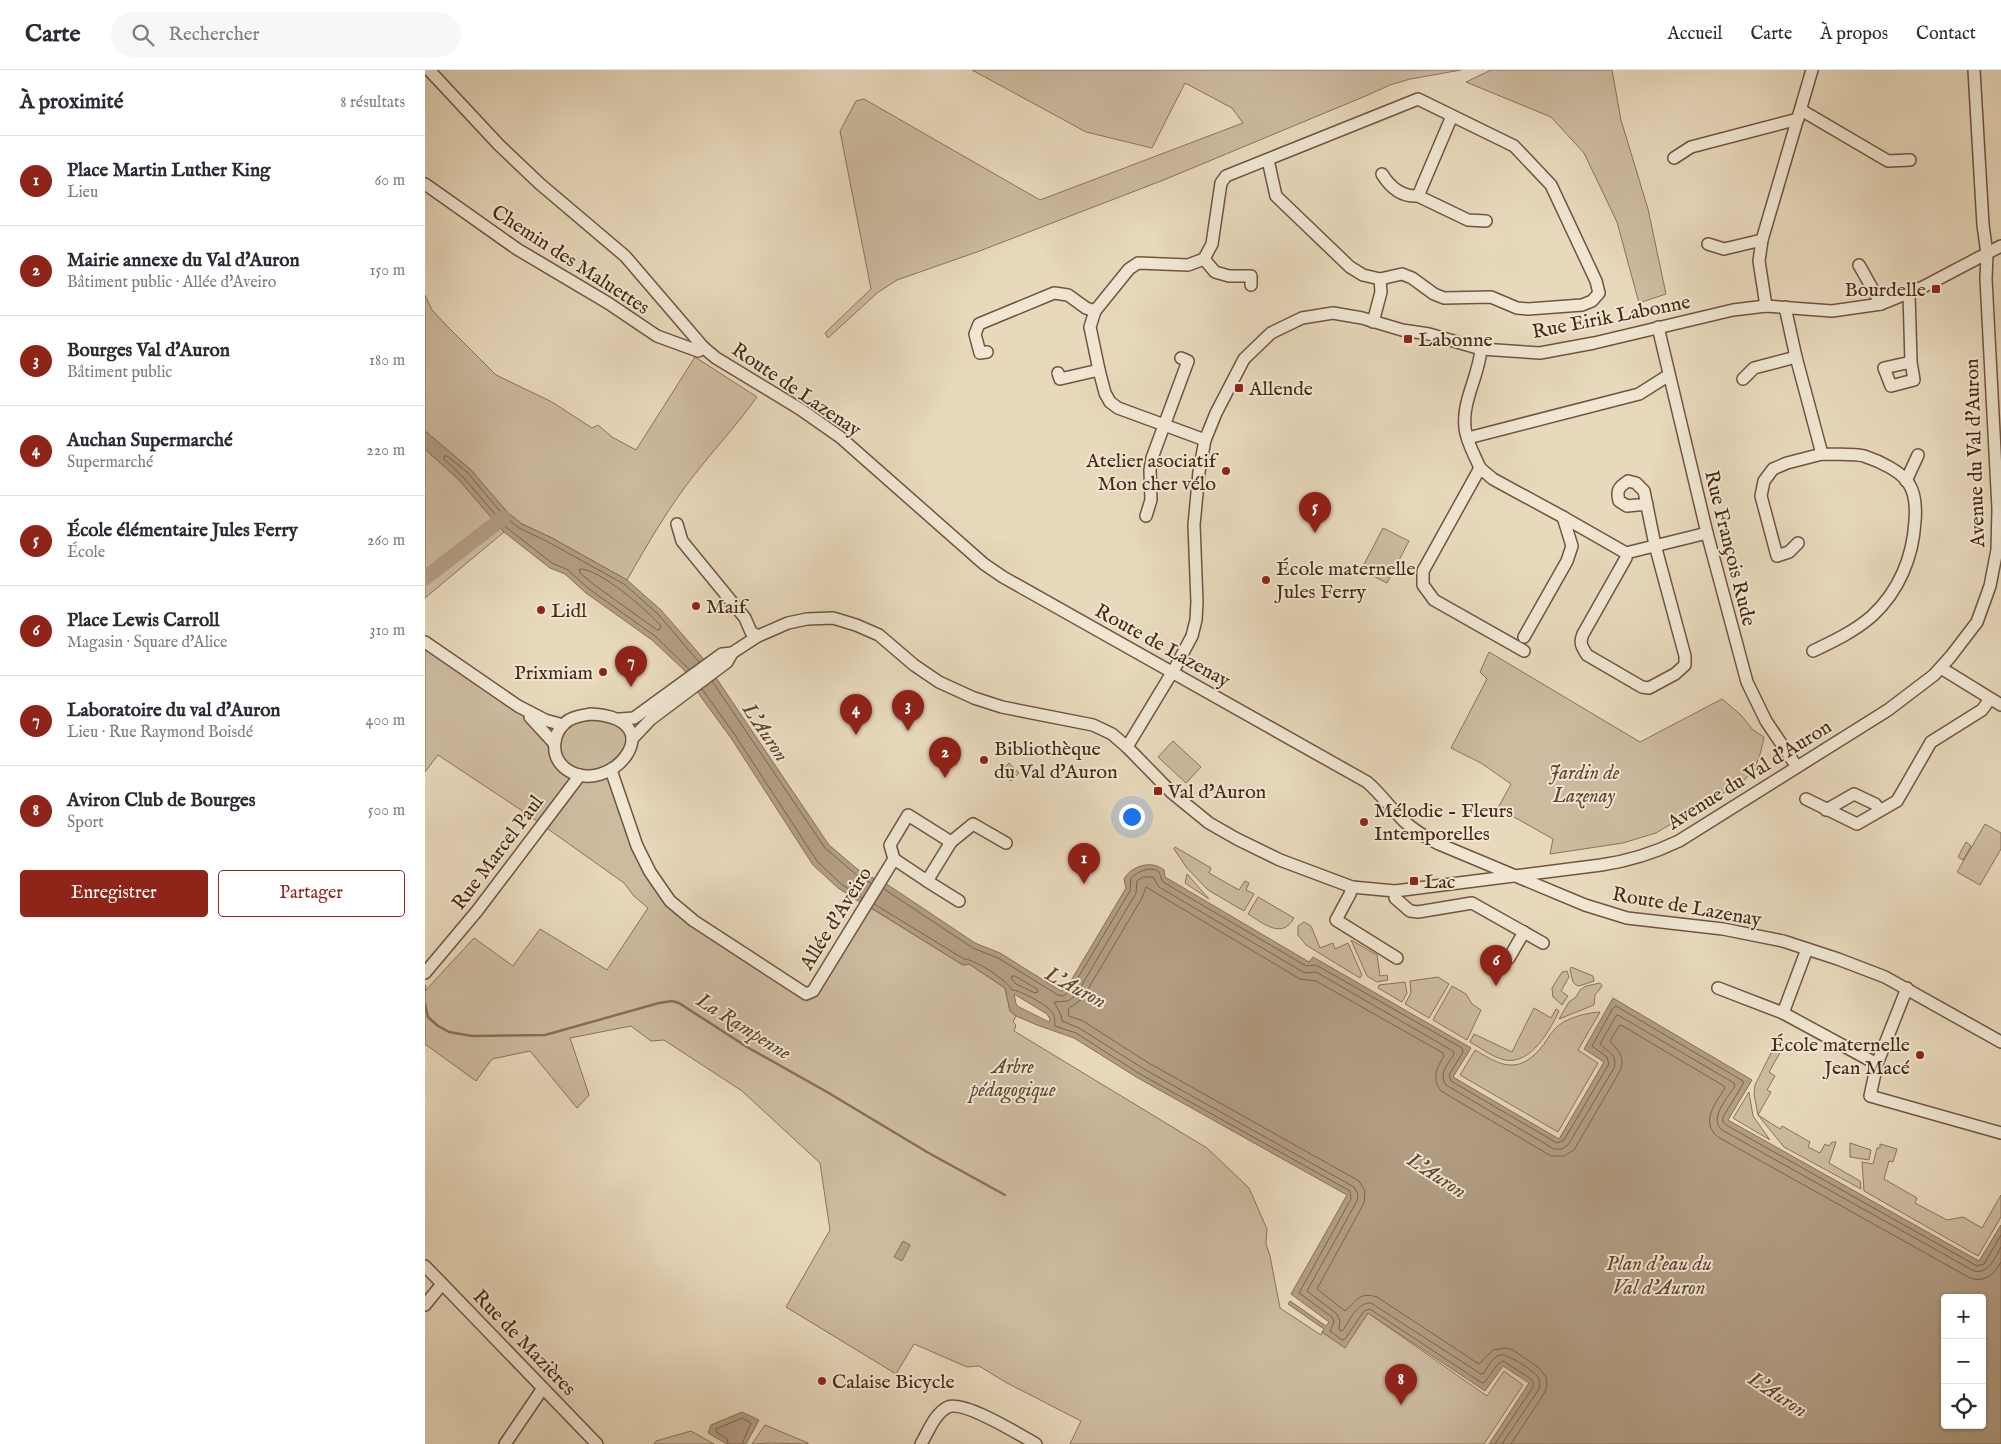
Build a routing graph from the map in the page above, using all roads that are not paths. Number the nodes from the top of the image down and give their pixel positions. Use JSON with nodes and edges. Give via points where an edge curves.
{"nodes":[{"id":1,"x":429,"y":70,"type":"edge"},
{"id":2,"x":1812,"y":70,"type":"edge"},
{"id":3,"x":1974,"y":70,"type":"edge"},
{"id":4,"x":1799,"y":115,"type":"junction"},
{"id":5,"x":1452,"y":116,"type":"junction"},
{"id":6,"x":1674,"y":158,"type":"dead end"},
{"id":7,"x":1268,"y":160,"type":"junction"},
{"id":8,"x":1910,"y":160,"type":"dead end"},
{"id":9,"x":1382,"y":174,"type":"dead end"},
{"id":10,"x":425,"y":184,"type":"edge"},
{"id":11,"x":1418,"y":196,"type":"junction"},
{"id":12,"x":1486,"y":221,"type":"dead end"},
{"id":13,"x":1762,"y":240,"type":"junction"},
{"id":14,"x":1708,"y":244,"type":"dead end"},
{"id":15,"x":2001,"y":246,"type":"edge"},
{"id":16,"x":1987,"y":254,"type":"junction"},
{"id":17,"x":1204,"y":259,"type":"junction"},
{"id":18,"x":1859,"y":265,"type":"dead end"},
{"id":19,"x":1380,"y":279,"type":"junction"},
{"id":20,"x":1251,"y":285,"type":"dead end"},
{"id":21,"x":1909,"y":294,"type":"junction"},
{"id":22,"x":1881,"y":304,"type":"junction"},
{"id":23,"x":1766,"y":306,"type":"junction"},
{"id":24,"x":1785,"y":307,"type":"junction"},
{"id":25,"x":1095,"y":312,"type":"junction"},
{"id":26,"x":1373,"y":322,"type":"junction"},
{"id":27,"x":1658,"y":327,"type":"junction"},
{"id":28,"x":704,"y":348,"type":"junction"},
{"id":29,"x":1481,"y":349,"type":"junction"},
{"id":30,"x":987,"y":352,"type":"dead end"},
{"id":31,"x":1796,"y":357,"type":"junction"},
{"id":32,"x":1181,"y":358,"type":"dead end"},
{"id":33,"x":1911,"y":362,"type":"dead end"},
{"id":34,"x":1099,"y":370,"type":"junction"},
{"id":35,"x":1058,"y":373,"type":"dead end"},
{"id":36,"x":1669,"y":375,"type":"junction"},
{"id":37,"x":1743,"y":379,"type":"dead end"},
{"id":38,"x":1165,"y":424,"type":"junction"},
{"id":39,"x":1468,"y":438,"type":"junction"},
{"id":40,"x":1205,"y":440,"type":"junction"},
{"id":41,"x":1823,"y":454,"type":"junction"},
{"id":42,"x":1918,"y":455,"type":"dead end"},
{"id":43,"x":1480,"y":468,"type":"junction"},
{"id":44,"x":1906,"y":481,"type":"junction"},
{"id":45,"x":1647,"y":504,"type":"dead end"},
{"id":46,"x":1147,"y":516,"type":"dead end"},
{"id":47,"x":1563,"y":516,"type":"junction"},
{"id":48,"x":677,"y":524,"type":"dead end"},
{"id":49,"x":1707,"y":533,"type":"junction"},
{"id":50,"x":1798,"y":543,"type":"dead end"},
{"id":51,"x":1655,"y":545,"type":"junction"},
{"id":52,"x":1626,"y":553,"type":"junction"},
{"id":53,"x":1998,"y":564,"type":"edge"},
{"id":54,"x":758,"y":636,"type":"junction"},
{"id":55,"x":1524,"y":637,"type":"dead end"},
{"id":56,"x":425,"y":642,"type":"edge"},
{"id":57,"x":1525,"y":651,"type":"dead end"},
{"id":58,"x":1813,"y":651,"type":"dead end"},
{"id":59,"x":1941,"y":668,"type":"junction"},
{"id":60,"x":1172,"y":672,"type":"junction"},
{"id":61,"x":690,"y":683,"type":"junction"},
{"id":62,"x":1996,"y":702,"type":"edge"},
{"id":63,"x":518,"y":706,"type":"junction"},
{"id":64,"x":620,"y":719,"type":"junction"},
{"id":65,"x":563,"y":725,"type":"junction"},
{"id":66,"x":632,"y":739,"type":"junction"},
{"id":67,"x":554,"y":743,"type":"junction"},
{"id":68,"x":1127,"y":747,"type":"junction"},
{"id":69,"x":1797,"y":767,"type":"junction"},
{"id":70,"x":566,"y":768,"type":"junction"},
{"id":71,"x":611,"y":770,"type":"junction"},
{"id":72,"x":580,"y":775,"type":"junction"},
{"id":73,"x":561,"y":799,"type":"junction"},
{"id":74,"x":1806,"y":799,"type":"dead end"},
{"id":75,"x":1826,"y":810,"type":"junction"},
{"id":76,"x":1880,"y":810,"type":"junction"},
{"id":77,"x":951,"y":842,"type":"junction"},
{"id":78,"x":1006,"y":843,"type":"dead end"},
{"id":79,"x":892,"y":862,"type":"junction"},
{"id":80,"x":1515,"y":876,"type":"junction"},
{"id":81,"x":927,"y":881,"type":"junction"},
{"id":82,"x":1352,"y":887,"type":"junction"},
{"id":83,"x":1395,"y":891,"type":"junction"},
{"id":84,"x":959,"y":901,"type":"dead end"},
{"id":85,"x":1524,"y":932,"type":"junction"},
{"id":86,"x":1543,"y":943,"type":"dead end"},
{"id":87,"x":1807,"y":949,"type":"junction"},
{"id":88,"x":1397,"y":958,"type":"dead end"},
{"id":89,"x":1509,"y":958,"type":"dead end"},
{"id":90,"x":426,"y":971,"type":"edge"},
{"id":91,"x":1718,"y":988,"type":"dead end"},
{"id":92,"x":1907,"y":988,"type":"junction"},
{"id":93,"x":1783,"y":1013,"type":"junction"},
{"id":94,"x":2001,"y":1042,"type":"edge"},
{"id":95,"x":1877,"y":1064,"type":"junction"},
{"id":96,"x":2001,"y":1133,"type":"edge"},
{"id":97,"x":425,"y":1266,"type":"edge"},
{"id":98,"x":442,"y":1284,"type":"junction"},
{"id":99,"x":425,"y":1305,"type":"edge"},
{"id":100,"x":543,"y":1388,"type":"junction"},
{"id":101,"x":505,"y":1444,"type":"edge"},
{"id":102,"x":597,"y":1444,"type":"edge"},
{"id":103,"x":921,"y":1444,"type":"edge"},
{"id":104,"x":1036,"y":1444,"type":"edge"}],
"edges":[{"from":1,"to":28,"type":"street","name":"Route de Lazenay","via":[[499,145],[631,262]]},
{"from":2,"to":4,"type":"street"},
{"from":3,"to":16,"type":"street","name":"Avenue du Val d'Auron"},
{"from":4,"to":6,"type":"street","via":[[1691,148]]},
{"from":4,"to":8,"type":"street","via":[[1889,162]]},
{"from":4,"to":13,"type":"street"},
{"from":5,"to":7,"type":"street","via":[[1418,99]]},
{"from":5,"to":11,"type":"street"},
{"from":5,"to":19,"type":"street","via":[[1514,146],[1551,185],[1599,294],[1582,305],[1528,310],[1491,297],[1445,298],[1402,274]]},
{"from":7,"to":17,"type":"street","via":[[1226,176],[1221,183],[1212,244]]},
{"from":7,"to":19,"type":"street","via":[[1275,196],[1350,267],[1363,275]]},
{"from":9,"to":11,"type":"street","via":[[1390,186],[1409,197]]},
{"from":10,"to":28,"type":"street","name":"Chemin des Maluettes","via":[[517,248],[657,336],[698,351]]},
{"from":11,"to":12,"type":"street","via":[[1468,220]]},
{"from":13,"to":14,"type":"street","via":[[1724,248]]},
{"from":13,"to":23,"type":"street","via":[[1759,261]]},
{"from":15,"to":16,"type":"street","name":"Rue Eirik Labonne"},
{"from":16,"to":21,"type":"street","name":"Rue Eirik Labonne"},
{"from":16,"to":53,"type":"street","name":"Avenue du Val d'Auron"},
{"from":17,"to":20,"type":"street","via":[[1215,272],[1251,276]]},
{"from":17,"to":25,"type":"street","via":[[1188,265],[1138,263],[1129,269]]},
{"from":18,"to":22,"type":"street"},
{"from":19,"to":26,"type":"street","via":[[1381,292]]},
{"from":21,"to":22,"type":"street","name":"Rue Eirik Labonne"},
{"from":21,"to":33,"type":"street"},
{"from":22,"to":24,"type":"street","name":"Rue Eirik Labonne","via":[[1832,311]]},
{"from":23,"to":24,"type":"street","name":"Rue Eirik Labonne"},
{"from":23,"to":27,"type":"street","name":"Rue Eirik Labonne"},
{"from":24,"to":31,"type":"street"},
{"from":25,"to":30,"type":"street","via":[[1068,295],[1054,293],[979,324],[975,334],[979,353]]},
{"from":25,"to":34,"type":"street","via":[[1090,328]]},
{"from":26,"to":29,"type":"street","name":"Rue Eirik Labonne"},
{"from":26,"to":40,"type":"street","name":"Rue Eirik Labonne","via":[[1333,313],[1302,318],[1271,333],[1244,359]]},
{"from":27,"to":29,"type":"street","name":"Rue Eirik Labonne","via":[[1540,353]]},
{"from":27,"to":36,"type":"street","name":"Rue François Rude"},
{"from":28,"to":60,"type":"street","name":"Route de Lazenay","via":[[840,436],[983,564]]},
{"from":29,"to":39,"type":"street","via":[[1466,401],[1465,430]]},
{"from":31,"to":37,"type":"street","via":[[1754,368]]},
{"from":31,"to":41,"type":"street"},
{"from":32,"to":38,"type":"street","via":[[1188,361]]},
{"from":34,"to":35,"type":"street","via":[[1060,379]]},
{"from":34,"to":38,"type":"street","via":[[1110,402],[1118,408]]},
{"from":36,"to":39,"type":"street","via":[[1639,394]]},
{"from":36,"to":49,"type":"street","name":"Rue François Rude"},
{"from":38,"to":40,"type":"street"},
{"from":38,"to":46,"type":"street","via":[[1152,458],[1151,500]]},
{"from":39,"to":43,"type":"street"},
{"from":40,"to":60,"type":"street","name":"Rue Eirik Labonne","via":[[1194,525],[1196,620]]},
{"from":41,"to":44,"type":"street","via":[[1863,456],[1891,469]]},
{"from":41,"to":50,"type":"street","via":[[1773,469],[1763,481],[1761,496],[1777,556],[1789,552]]},
{"from":42,"to":44,"type":"street"},
{"from":43,"to":47,"type":"street"},
{"from":43,"to":57,"type":"street","via":[[1423,571],[1423,585],[1435,600]]},
{"from":44,"to":58,"type":"street","via":[[1916,508],[1915,530],[1897,585],[1872,616],[1851,632]]},
{"from":45,"to":51,"type":"street"},
{"from":47,"to":52,"type":"street"},
{"from":47,"to":55,"type":"street","via":[[1573,546]]},
{"from":48,"to":54,"type":"street","via":[[682,541],[745,618],[751,632]]},
{"from":49,"to":51,"type":"street"},
{"from":49,"to":69,"type":"street","name":"Rue François Rude","via":[[1747,682],[1766,721]]},
{"from":51,"to":52,"type":"street"},
{"from":51,"to":52,"type":"street","via":[[1685,665],[1649,688],[1587,655],[1581,647],[1580,640]]},
{"from":53,"to":59,"type":"street","name":"Avenue du Val d'Auron","via":[[1977,622]]},
{"from":54,"to":61,"type":"street","name":"Avenue du Val d'Auron"},
{"from":54,"to":68,"type":"street","name":"Avenue du Val d'Auron","via":[[807,619],[833,618],[857,625],[879,635],[913,665],[939,682],[1002,707],[1093,725],[1112,734]]},
{"from":56,"to":63,"type":"street"},
{"from":59,"to":62,"type":"street"},
{"from":59,"to":69,"type":"street","name":"Avenue du Val d'Auron","via":[[1888,710]]},
{"from":60,"to":68,"type":"street","name":"Rue Eirik Labonne"},
{"from":60,"to":80,"type":"street","name":"Route de Lazenay","via":[[1367,782],[1407,824],[1426,837]]},
{"from":61,"to":64,"type":"street","via":[[634,718]]},
{"from":61,"to":66,"type":"street"},
{"from":62,"to":76,"type":"street","via":[[1931,742],[1897,801]]},
{"from":63,"to":65,"type":"street"},
{"from":63,"to":67,"type":"street"},
{"from":64,"to":65,"type":"street","via":[[591,714],[575,717]]},
{"from":64,"to":66,"type":"street"},
{"from":65,"to":67,"type":"street"},
{"from":66,"to":71,"type":"street","via":[[625,758]]},
{"from":67,"to":70,"type":"street","via":[[557,757]]},
{"from":68,"to":82,"type":"street","name":"Avenue du Val d'Auron","via":[[1171,792],[1215,826],[1281,860]]},
{"from":69,"to":80,"type":"street","name":"Avenue du Val d'Auron","via":[[1655,853],[1621,862]]},
{"from":70,"to":72,"type":"street"},
{"from":70,"to":73,"type":"street","name":"Rue Marcel Paul","via":[[567,786]]},
{"from":71,"to":72,"type":"street"},
{"from":71,"to":79,"type":"street","name":"Allée d'Aveiro","via":[[637,846],[670,901],[694,921],[806,994],[813,991]]},
{"from":72,"to":73,"type":"street","name":"Rue Marcel Paul"},
{"from":73,"to":90,"type":"street","name":"Rue Marcel Paul","via":[[477,911]]},
{"from":74,"to":75,"type":"street"},
{"from":75,"to":76,"type":"street","via":[[1857,824]]},
{"from":75,"to":76,"type":"street","via":[[1854,794]]},
{"from":77,"to":78,"type":"street","via":[[973,824]]},
{"from":77,"to":79,"type":"street","name":"Allée d'Aveiro","via":[[908,815],[890,845]]},
{"from":77,"to":81,"type":"street"},
{"from":79,"to":81,"type":"street","name":"Allée d'Aveiro"},
{"from":80,"to":83,"type":"street","name":"Avenue du Val d'Auron"},
{"from":80,"to":87,"type":"street","name":"Route de Lazenay","via":[[1585,905],[1627,918],[1723,929]]},
{"from":81,"to":84,"type":"street","name":"Allée d'Aveiro"},
{"from":82,"to":83,"type":"street","name":"Avenue du Val d'Auron"},
{"from":82,"to":88,"type":"street","via":[[1336,920]]},
{"from":83,"to":85,"type":"street","via":[[1395,898],[1410,911],[1472,903]]},
{"from":85,"to":86,"type":"street"},
{"from":85,"to":89,"type":"street"},
{"from":87,"to":92,"type":"street","name":"Route de Lazenay","via":[[1885,976]]},
{"from":87,"to":93,"type":"street"},
{"from":91,"to":93,"type":"street"},
{"from":92,"to":94,"type":"street","name":"Route de Lazenay"},
{"from":92,"to":95,"type":"street"},
{"from":93,"to":95,"type":"street"},
{"from":95,"to":96,"type":"street","via":[[1870,1096]]},
{"from":97,"to":98,"type":"street","name":"Rue de Mazières"},
{"from":98,"to":99,"type":"street"},
{"from":98,"to":100,"type":"street","name":"Rue de Mazières"},
{"from":100,"to":101,"type":"street"},
{"from":100,"to":102,"type":"street","name":"Rue de Mazières"},
{"from":103,"to":104,"type":"street","via":[[941,1412],[956,1405],[979,1413]]}]}
